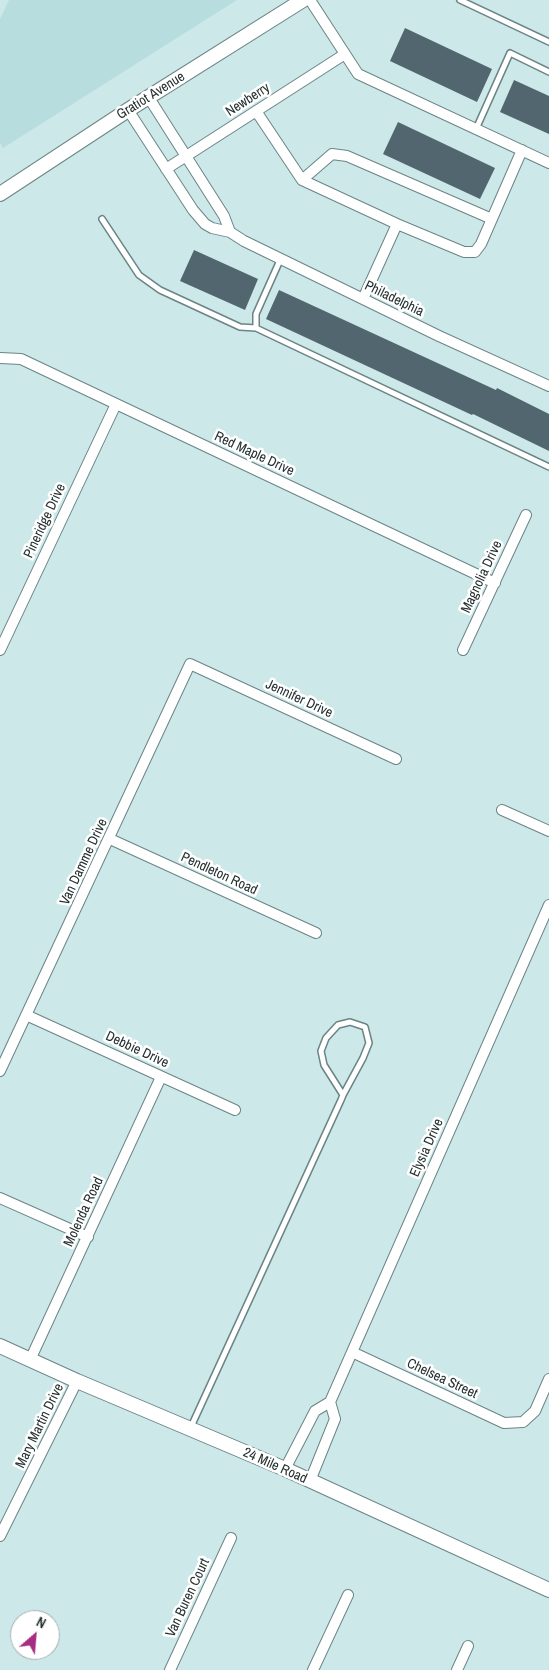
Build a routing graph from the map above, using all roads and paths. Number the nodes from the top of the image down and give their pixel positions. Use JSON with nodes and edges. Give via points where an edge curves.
{"nodes":[{"id":1,"x":303,"y":0,"type":"edge"},
{"id":2,"x":310,"y":0,"type":"edge"},
{"id":3,"x":460,"y":0,"type":"edge"},
{"id":4,"x":549,"y":42,"type":"edge"},
{"id":5,"x":345,"y":54,"type":"junction"},
{"id":6,"x":549,"y":72,"type":"edge"},
{"id":7,"x":149,"y":98,"type":"junction"},
{"id":8,"x":128,"y":110,"type":"junction"},
{"id":9,"x":256,"y":111,"type":"junction"},
{"id":10,"x":476,"y":129,"type":"junction"},
{"id":11,"x":522,"y":150,"type":"junction"},
{"id":12,"x":186,"y":156,"type":"junction"},
{"id":13,"x":549,"y":162,"type":"edge"},
{"id":14,"x":166,"y":169,"type":"junction"},
{"id":15,"x":302,"y":180,"type":"junction"},
{"id":16,"x":0,"y":194,"type":"edge"},
{"id":17,"x":102,"y":219,"type":"dead end"},
{"id":18,"x":492,"y":219,"type":"junction"},
{"id":19,"x":397,"y":224,"type":"junction"},
{"id":20,"x":230,"y":232,"type":"junction"},
{"id":21,"x":280,"y":258,"type":"junction"},
{"id":22,"x":363,"y":299,"type":"junction"},
{"id":23,"x":256,"y":328,"type":"junction"},
{"id":24,"x":0,"y":358,"type":"edge"},
{"id":25,"x":549,"y":386,"type":"edge"},
{"id":26,"x":116,"y":404,"type":"junction"},
{"id":27,"x":549,"y":467,"type":"edge"},
{"id":28,"x":526,"y":515,"type":"dead end"},
{"id":29,"x":495,"y":583,"type":"junction"},
{"id":30,"x":0,"y":650,"type":"edge"},
{"id":31,"x":463,"y":650,"type":"dead end"},
{"id":32,"x":190,"y":664,"type":"joint"},
{"id":33,"x":396,"y":759,"type":"dead end"},
{"id":34,"x":502,"y":810,"type":"dead end"},
{"id":35,"x":549,"y":831,"type":"edge"},
{"id":36,"x":110,"y":839,"type":"junction"},
{"id":37,"x":549,"y":904,"type":"edge"},
{"id":38,"x":316,"y":934,"type":"dead end"},
{"id":39,"x":26,"y":1015,"type":"junction"},
{"id":40,"x":0,"y":1071,"type":"edge"},
{"id":41,"x":162,"y":1076,"type":"junction"},
{"id":42,"x":343,"y":1096,"type":"junction"},
{"id":43,"x":235,"y":1110,"type":"dead end"},
{"id":44,"x":0,"y":1198,"type":"edge"},
{"id":45,"x":88,"y":1237,"type":"junction"},
{"id":46,"x":0,"y":1346,"type":"edge"},
{"id":47,"x":352,"y":1352,"type":"junction"},
{"id":48,"x":30,"y":1360,"type":"junction"},
{"id":49,"x":549,"y":1379,"type":"edge"},
{"id":50,"x":77,"y":1381,"type":"junction"},
{"id":51,"x":330,"y":1402,"type":"junction"},
{"id":52,"x":190,"y":1429,"type":"junction"},
{"id":53,"x":284,"y":1469,"type":"junction"},
{"id":54,"x":310,"y":1481,"type":"junction"},
{"id":55,"x":0,"y":1536,"type":"edge"},
{"id":56,"x":231,"y":1538,"type":"dead end"},
{"id":57,"x":549,"y":1590,"type":"edge"},
{"id":58,"x":348,"y":1595,"type":"dead end"},
{"id":59,"x":468,"y":1646,"type":"dead end"},
{"id":60,"x":170,"y":1670,"type":"edge"},
{"id":61,"x":313,"y":1670,"type":"edge"},
{"id":62,"x":457,"y":1670,"type":"edge"}],
"edges":[{"from":1,"to":7,"type":"street","name":"Gratiot Avenue"},
{"from":2,"to":5,"type":"street"},
{"from":3,"to":4,"type":"lane"},
{"from":5,"to":9,"type":"street","name":"Newberry"},
{"from":5,"to":10,"type":"street","via":[[358,74]]},
{"from":6,"to":10,"type":"lane","via":[[510,53]]},
{"from":7,"to":8,"type":"street","name":"Gratiot Avenue"},
{"from":7,"to":12,"type":"street"},
{"from":8,"to":14,"type":"street","name":"Philadelphia"},
{"from":8,"to":16,"type":"street","name":"Gratiot Avenue"},
{"from":9,"to":12,"type":"street","name":"Newberry"},
{"from":9,"to":15,"type":"street"},
{"from":10,"to":11,"type":"street"},
{"from":11,"to":13,"type":"street"},
{"from":11,"to":18,"type":"street"},
{"from":12,"to":14,"type":"street","name":"Newberry"},
{"from":12,"to":20,"type":"street","via":[[224,216]]},
{"from":14,"to":20,"type":"street","name":"Philadelphia","via":[[199,219],[212,228]]},
{"from":15,"to":18,"type":"street","via":[[332,154],[347,156]]},
{"from":15,"to":19,"type":"street"},
{"from":17,"to":23,"type":"lane","via":[[139,275],[160,290],[240,327]]},
{"from":18,"to":19,"type":"street","via":[[475,252],[464,252]]},
{"from":19,"to":22,"type":"street"},
{"from":20,"to":21,"type":"street","name":"Philadelphia"},
{"from":21,"to":22,"type":"street","name":"Philadelphia"},
{"from":21,"to":23,"type":"lane","via":[[256,314]]},
{"from":22,"to":25,"type":"street","name":"Philadelphia"},
{"from":23,"to":27,"type":"lane"},
{"from":24,"to":26,"type":"street","name":"Red Maple Drive","via":[[21,360]]},
{"from":26,"to":29,"type":"street","name":"Red Maple Drive"},
{"from":26,"to":30,"type":"street","name":"Pineridge Drive"},
{"from":28,"to":29,"type":"street","name":"Magnolia Drive"},
{"from":29,"to":31,"type":"street","name":"Magnolia Drive"},
{"from":32,"to":33,"type":"street","name":"Jennifer Drive"},
{"from":32,"to":36,"type":"street","name":"Van Damme Drive"},
{"from":34,"to":35,"type":"street"},
{"from":36,"to":38,"type":"street","name":"Pendleton Road"},
{"from":36,"to":39,"type":"street","name":"Van Damme Drive"},
{"from":37,"to":47,"type":"street","name":"Elysia Drive"},
{"from":39,"to":40,"type":"street","name":"Van Damme Drive"},
{"from":39,"to":41,"type":"street","name":"Debbie Drive"},
{"from":41,"to":43,"type":"street","name":"Debbie Drive"},
{"from":41,"to":45,"type":"street","name":"Molenda Road"},
{"from":42,"to":42,"type":"lane","via":[[369,1043],[365,1028],[350,1022],[338,1025],[326,1038],[321,1051],[324,1065]]},
{"from":42,"to":52,"type":"lane"},
{"from":44,"to":45,"type":"street"},
{"from":45,"to":48,"type":"street","name":"Molenda Road"},
{"from":46,"to":48,"type":"street","name":"24 Mile Road"},
{"from":47,"to":49,"type":"street","name":"Chelsea Street","via":[[504,1423],[523,1422],[535,1411]]},
{"from":47,"to":51,"type":"street","name":"Elysia Drive"},
{"from":48,"to":50,"type":"street","name":"24 Mile Road"},
{"from":50,"to":52,"type":"street","name":"24 Mile Road"},
{"from":50,"to":55,"type":"street","name":"Mary Martin Drive"},
{"from":51,"to":53,"type":"street","name":"Elysia Drive","via":[[315,1412]]},
{"from":51,"to":54,"type":"street","name":"Elysia Drive","via":[[335,1420]]},
{"from":52,"to":53,"type":"street","name":"24 Mile Road"},
{"from":53,"to":54,"type":"street","name":"24 Mile Road"},
{"from":54,"to":57,"type":"street","name":"24 Mile Road"},
{"from":56,"to":60,"type":"street","name":"Van Buren Court"},
{"from":58,"to":61,"type":"street"},
{"from":59,"to":62,"type":"street"}]}
